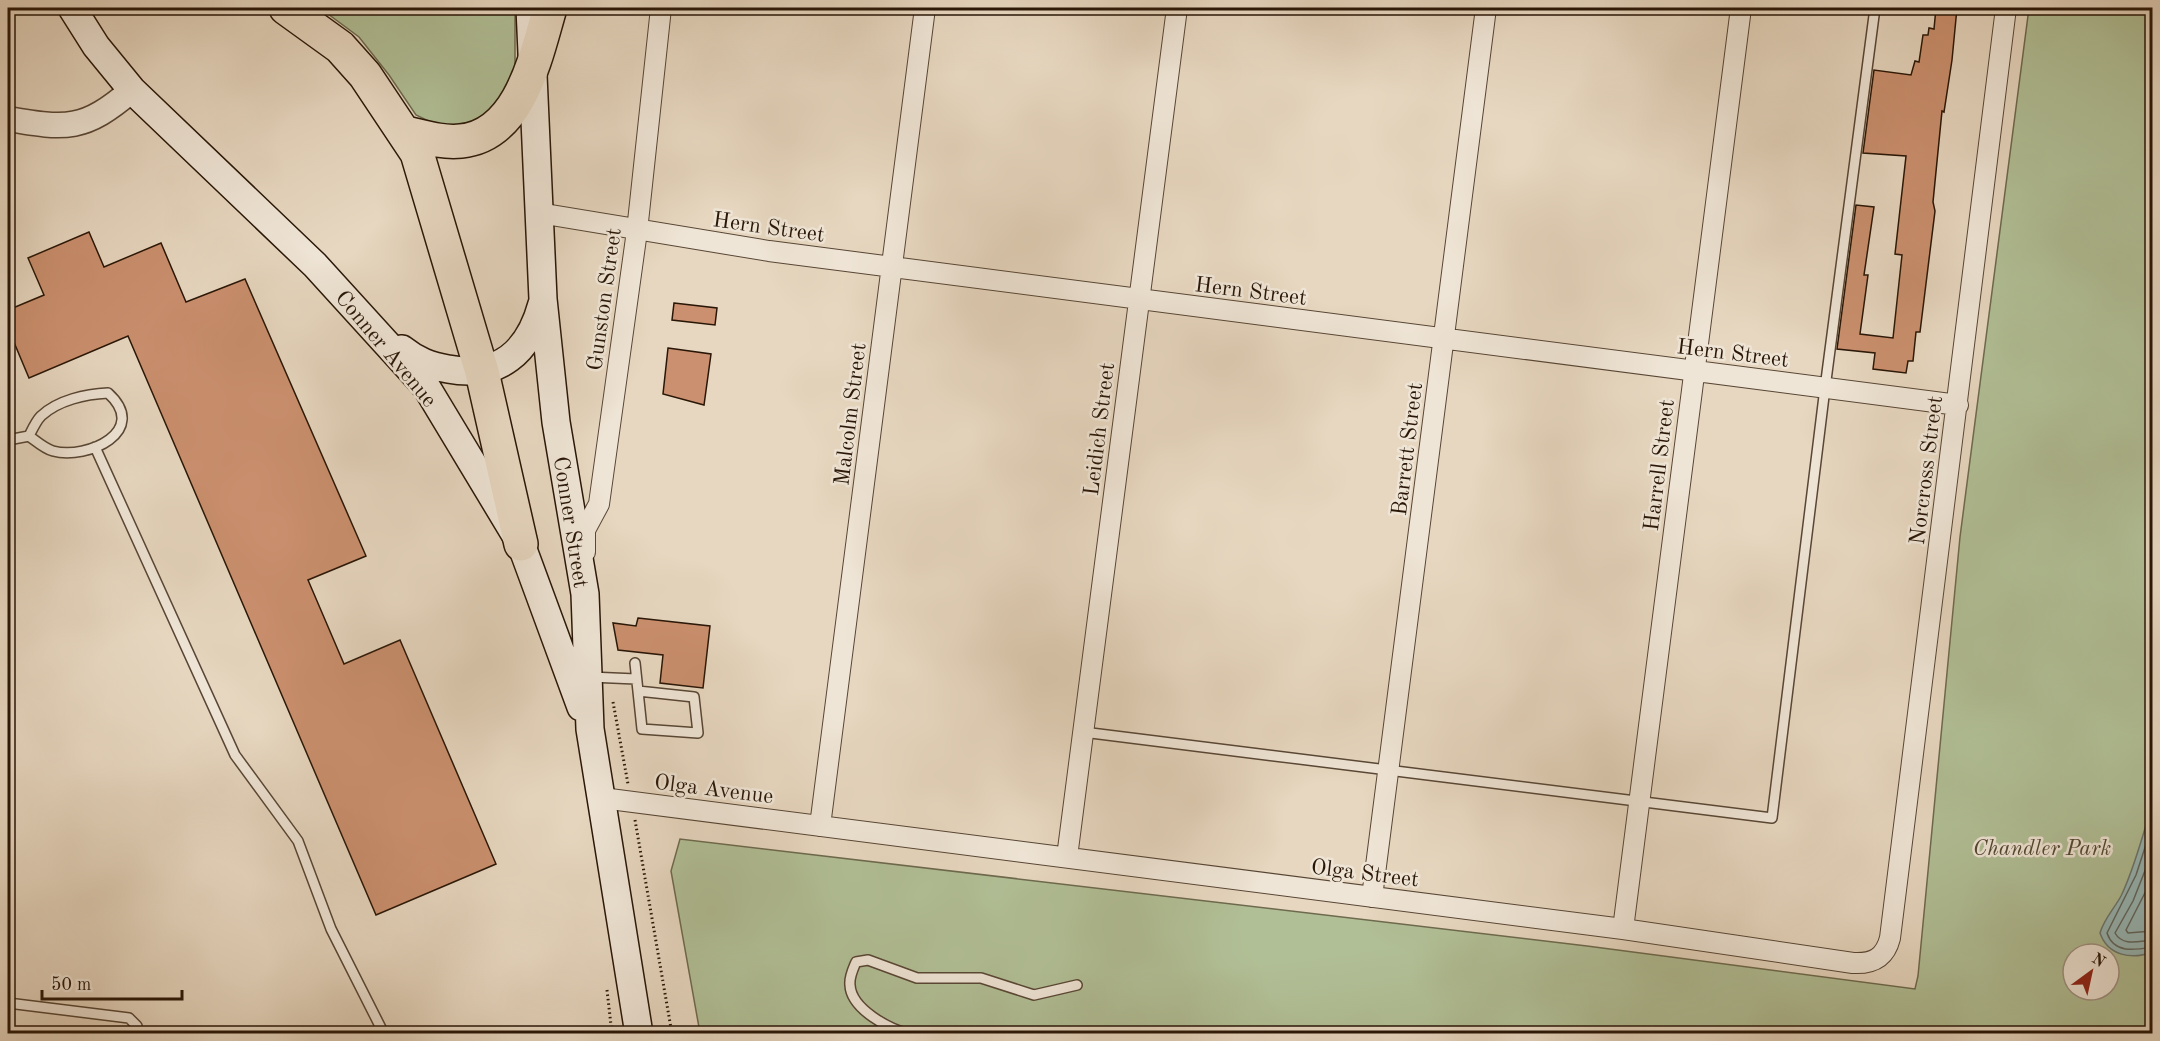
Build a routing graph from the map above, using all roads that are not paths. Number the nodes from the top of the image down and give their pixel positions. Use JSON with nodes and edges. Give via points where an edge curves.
{"nodes":[{"id":1,"x":72,"y":8,"type":"edge"},
{"id":2,"x":286,"y":8,"type":"edge"},
{"id":3,"x":530,"y":8,"type":"edge"},
{"id":4,"x":550,"y":8,"type":"edge"},
{"id":5,"x":661,"y":8,"type":"edge"},
{"id":6,"x":925,"y":8,"type":"edge"},
{"id":7,"x":1178,"y":8,"type":"edge"},
{"id":8,"x":1486,"y":8,"type":"edge"},
{"id":9,"x":1741,"y":8,"type":"edge"},
{"id":10,"x":1875,"y":8,"type":"edge"},
{"id":11,"x":2006,"y":8,"type":"edge"},
{"id":12,"x":532,"y":66,"type":"junction"},
{"id":13,"x":132,"y":90,"type":"junction"},
{"id":14,"x":8,"y":119,"type":"edge"},
{"id":15,"x":406,"y":133,"type":"junction"},
{"id":16,"x":539,"y":213,"type":"junction"},
{"id":17,"x":637,"y":231,"type":"junction"},
{"id":18,"x":892,"y":267,"type":"junction"},
{"id":19,"x":543,"y":299,"type":"junction"},
{"id":20,"x":1138,"y":299,"type":"junction"},
{"id":21,"x":363,"y":315,"type":"junction"},
{"id":22,"x":1444,"y":339,"type":"junction"},
{"id":23,"x":1694,"y":371,"type":"junction"},
{"id":24,"x":482,"y":372,"type":"junction"},
{"id":25,"x":1825,"y":388,"type":"junction"},
{"id":26,"x":1958,"y":405,"type":"junction"},
{"id":27,"x":29,"y":436,"type":"junction"},
{"id":28,"x":8,"y":440,"type":"edge"},
{"id":29,"x":95,"y":447,"type":"junction"},
{"id":30,"x":521,"y":544,"type":"junction"},
{"id":31,"x":585,"y":594,"type":"junction"},
{"id":32,"x":635,"y":663,"type":"dead end"},
{"id":33,"x":588,"y":676,"type":"junction"},
{"id":34,"x":636,"y":679,"type":"junction"},
{"id":35,"x":638,"y":691,"type":"junction"},
{"id":36,"x":590,"y":729,"type":"junction"},
{"id":37,"x":1083,"y":732,"type":"junction"},
{"id":38,"x":1389,"y":768,"type":"junction"},
{"id":39,"x":602,"y":798,"type":"junction"},
{"id":40,"x":1640,"y":802,"type":"junction"},
{"id":41,"x":820,"y":826,"type":"junction"},
{"id":42,"x":1067,"y":857,"type":"junction"},
{"id":43,"x":1372,"y":897,"type":"junction"},
{"id":44,"x":1623,"y":929,"type":"junction"},
{"id":45,"x":1890,"y":938,"type":"joint"},
{"id":46,"x":1077,"y":985,"type":"dead end"},
{"id":47,"x":8,"y":1003,"type":"edge"},
{"id":48,"x":136,"y":1034,"type":"edge"},
{"id":49,"x":384,"y":1034,"type":"edge"},
{"id":50,"x":639,"y":1034,"type":"edge"},
{"id":51,"x":909,"y":1034,"type":"edge"}],
"edges":[{"from":1,"to":13,"type":"main road","name":"Conner Avenue","via":[[96,46]]},
{"from":2,"to":15,"type":"highway","via":[[340,47]]},
{"from":3,"to":12,"type":"main road","name":"Conner Street"},
{"from":4,"to":12,"type":"highway"},
{"from":5,"to":17,"type":"street","name":"Gunston Street"},
{"from":6,"to":18,"type":"street","name":"Malcolm Street"},
{"from":7,"to":20,"type":"street","name":"Leidich Street"},
{"from":8,"to":22,"type":"street","name":"Barrett Street"},
{"from":9,"to":23,"type":"street","name":"Harrell Street"},
{"from":10,"to":25,"type":"lane"},
{"from":11,"to":26,"type":"street","name":"Norcross Street"},
{"from":12,"to":15,"type":"highway","via":[[508,116],[493,129],[459,141]]},
{"from":12,"to":16,"type":"main road","name":"Conner Street"},
{"from":13,"to":14,"type":"street","via":[[109,108],[72,125],[56,127]]},
{"from":13,"to":21,"type":"main road","name":"Conner Avenue","via":[[250,200]]},
{"from":15,"to":24,"type":"highway","via":[[417,153]]},
{"from":16,"to":17,"type":"street","name":"Hern Street"},
{"from":16,"to":19,"type":"main road","name":"Conner Street"},
{"from":17,"to":18,"type":"street","name":"Hern Street"},
{"from":17,"to":31,"type":"street","name":"Gunston Street","via":[[599,504],[585,531]]},
{"from":18,"to":20,"type":"street","name":"Hern Street"},
{"from":18,"to":41,"type":"street","name":"Malcolm Street"},
{"from":19,"to":24,"type":"main road","via":[[530,337],[507,360]]},
{"from":19,"to":31,"type":"main road","name":"Conner Street","via":[[558,434]]},
{"from":20,"to":22,"type":"street","name":"Hern Street"},
{"from":20,"to":37,"type":"street","name":"Leidich Street"},
{"from":21,"to":24,"type":"main road","via":[[425,365]]},
{"from":21,"to":30,"type":"main road","name":"Conner Avenue","via":[[427,388]]},
{"from":22,"to":23,"type":"street","name":"Hern Street"},
{"from":22,"to":38,"type":"street","name":"Barrett Street"},
{"from":23,"to":25,"type":"street","name":"Hern Street"},
{"from":23,"to":40,"type":"street","name":"Harrell Street"},
{"from":24,"to":30,"type":"highway"},
{"from":25,"to":26,"type":"street","name":"Hern Street"},
{"from":25,"to":40,"type":"lane","via":[[1772,818]]},
{"from":26,"to":45,"type":"street","name":"Norcross Street"},
{"from":27,"to":28,"type":"lane"},
{"from":27,"to":29,"type":"lane","via":[[51,451],[80,453]]},
{"from":27,"to":29,"type":"lane","via":[[40,416],[60,404],[90,394],[108,393],[118,402],[121,428],[111,440]]},
{"from":29,"to":49,"type":"lane","via":[[235,755],[298,841],[331,929]]},
{"from":30,"to":36,"type":"main road","name":"Conner Avenue"},
{"from":31,"to":33,"type":"main road","name":"Conner Street"},
{"from":32,"to":34,"type":"lane"},
{"from":33,"to":34,"type":"lane"},
{"from":33,"to":36,"type":"main road","name":"Conner Street"},
{"from":34,"to":35,"type":"lane"},
{"from":35,"to":35,"type":"lane","via":[[642,729],[698,733],[694,697]]},
{"from":36,"to":39,"type":"main road","name":"Conner Street"},
{"from":37,"to":38,"type":"lane"},
{"from":37,"to":42,"type":"street","name":"Leidich Street"},
{"from":38,"to":40,"type":"lane"},
{"from":38,"to":43,"type":"street","name":"Barrett Street"},
{"from":39,"to":41,"type":"street","name":"Olga Avenue"},
{"from":39,"to":50,"type":"main road","name":"Conner Street"},
{"from":40,"to":44,"type":"street","name":"Harrell Street"},
{"from":41,"to":42,"type":"street","name":"Olga Street"},
{"from":42,"to":43,"type":"street","name":"Olga Street"},
{"from":43,"to":44,"type":"street","name":"Olga Street"},
{"from":44,"to":45,"type":"street","name":"Olga Street","via":[[1867,964],[1877,960]]},
{"from":46,"to":51,"type":"lane","via":[[1034,995],[981,978],[917,978],[868,960],[856,962],[849,984],[852,993],[874,1019]]},
{"from":47,"to":48,"type":"lane","via":[[129,1018],[137,1026]]}]}
